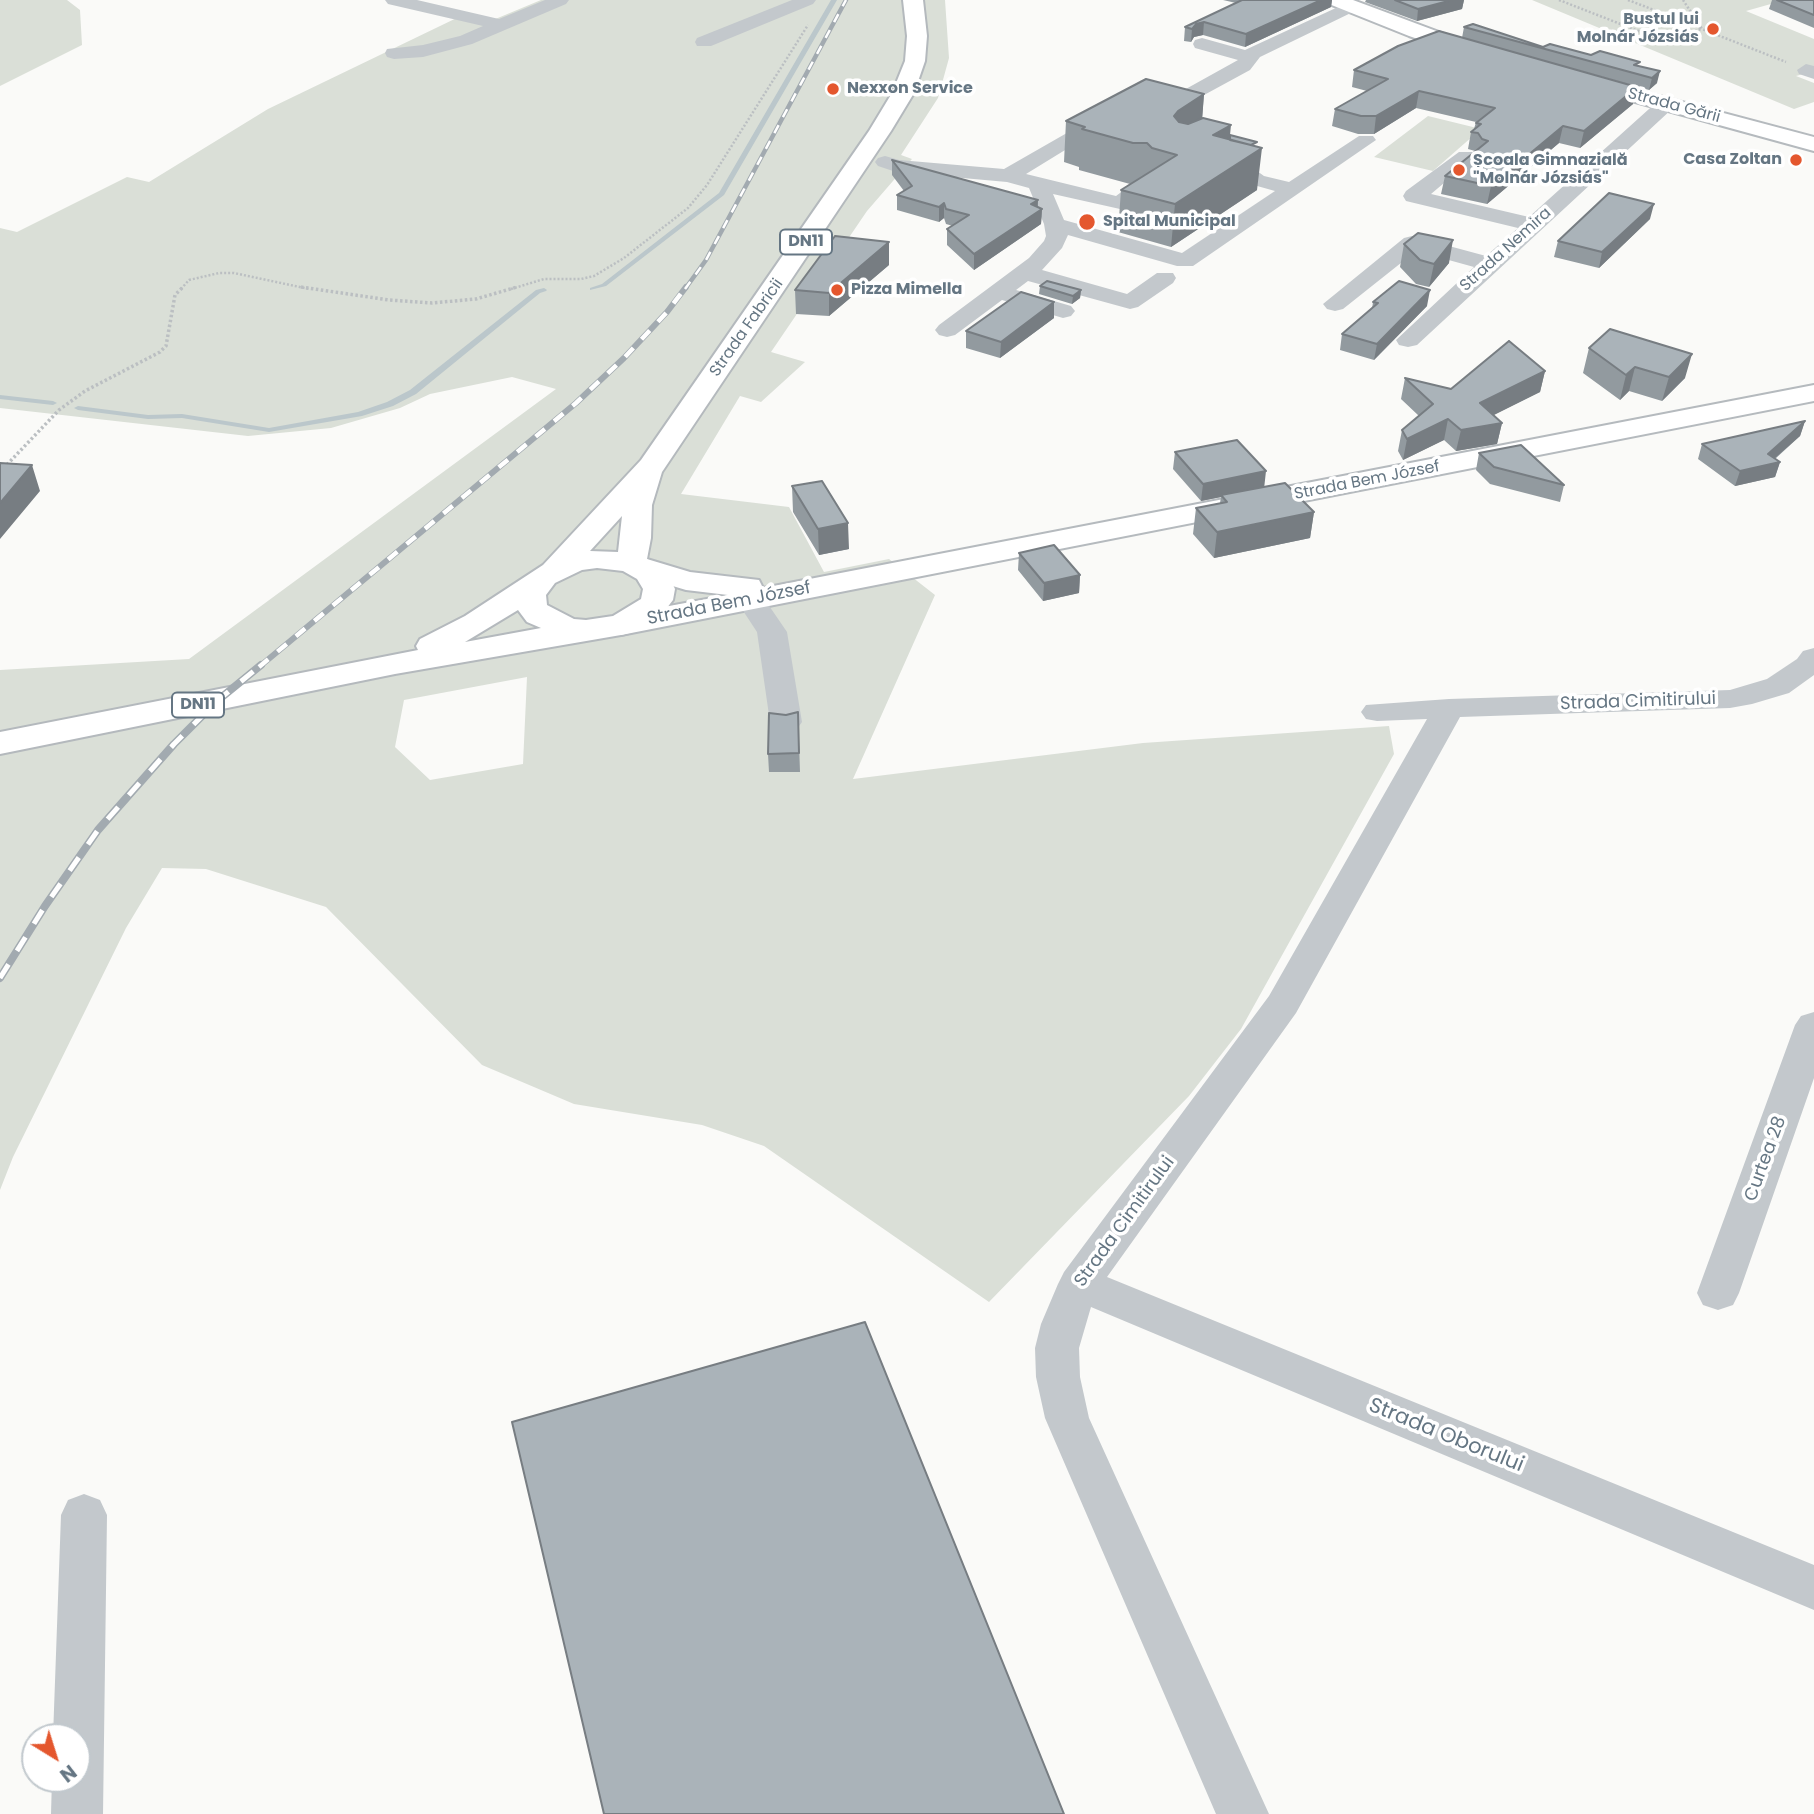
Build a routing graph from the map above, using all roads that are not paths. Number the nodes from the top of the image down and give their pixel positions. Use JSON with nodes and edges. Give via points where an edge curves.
{"nodes":[{"id":1,"x":394,"y":0,"type":"edge"},
{"id":2,"x":560,"y":0,"type":"edge"},
{"id":3,"x":818,"y":0,"type":"edge"},
{"id":4,"x":913,"y":0,"type":"edge"},
{"id":5,"x":1344,"y":3,"type":"edge"},
{"id":6,"x":500,"y":25,"type":"junction"},
{"id":7,"x":704,"y":42,"type":"dead end"},
{"id":8,"x":1202,"y":44,"type":"dead end"},
{"id":9,"x":394,"y":53,"type":"dead end"},
{"id":10,"x":1249,"y":57,"type":"junction"},
{"id":11,"x":1493,"y":57,"type":"edge"},
{"id":12,"x":1567,"y":77,"type":"edge"},
{"id":13,"x":1667,"y":104,"type":"junction"},
{"id":14,"x":1146,"y":110,"type":"junction"},
{"id":15,"x":1195,"y":117,"type":"edge"},
{"id":16,"x":1366,"y":139,"type":"dead end"},
{"id":17,"x":1208,"y":143,"type":"edge"},
{"id":18,"x":1814,"y":144,"type":"edge"},
{"id":19,"x":1466,"y":156,"type":"edge"},
{"id":20,"x":874,"y":160,"type":"junction"},
{"id":21,"x":1013,"y":173,"type":"junction"},
{"id":22,"x":932,"y":181,"type":"edge"},
{"id":23,"x":1038,"y":184,"type":"junction"},
{"id":24,"x":1292,"y":189,"type":"junction"},
{"id":25,"x":1136,"y":192,"type":"edge"},
{"id":26,"x":1052,"y":216,"type":"junction"},
{"id":27,"x":1534,"y":225,"type":"junction"},
{"id":28,"x":1489,"y":264,"type":"junction"},
{"id":29,"x":1026,"y":273,"type":"junction"},
{"id":30,"x":1165,"y":278,"type":"dead end"},
{"id":31,"x":1366,"y":279,"type":"junction"},
{"id":32,"x":1390,"y":286,"type":"edge"},
{"id":33,"x":999,"y":292,"type":"junction"},
{"id":34,"x":1425,"y":296,"type":"edge"},
{"id":35,"x":1449,"y":303,"type":"junction"},
{"id":36,"x":1335,"y":304,"type":"dead end"},
{"id":37,"x":1063,"y":311,"type":"dead end"},
{"id":38,"x":947,"y":330,"type":"dead end"},
{"id":39,"x":1408,"y":340,"type":"dead end"},
{"id":40,"x":1814,"y":393,"type":"edge"},
{"id":41,"x":651,"y":466,"type":"junction"},
{"id":42,"x":634,"y":564,"type":"junction"},
{"id":43,"x":546,"y":576,"type":"junction"},
{"id":44,"x":837,"y":582,"type":"junction"},
{"id":45,"x":751,"y":600,"type":"junction"},
{"id":46,"x":621,"y":625,"type":"junction"},
{"id":47,"x":586,"y":630,"type":"junction"},
{"id":48,"x":1814,"y":657,"type":"edge"},
{"id":49,"x":395,"y":664,"type":"junction"},
{"id":50,"x":1449,"y":708,"type":"junction"},
{"id":51,"x":1377,"y":712,"type":"dead end"},
{"id":52,"x":786,"y":722,"type":"edge"},
{"id":53,"x":0,"y":743,"type":"edge"},
{"id":54,"x":1814,"y":1026,"type":"edge"},
{"id":55,"x":1079,"y":1284,"type":"junction"},
{"id":56,"x":1718,"y":1293,"type":"dead end"},
{"id":57,"x":84,"y":1514,"type":"dead end"},
{"id":58,"x":1814,"y":1588,"type":"edge"},
{"id":59,"x":77,"y":1814,"type":"edge"},
{"id":60,"x":1243,"y":1814,"type":"edge"}],
"edges":[{"from":1,"to":6,"type":"street"},
{"from":2,"to":6,"type":"street"},
{"from":3,"to":7,"type":"street"},
{"from":4,"to":20,"type":"main road","name":"Strada Fabricii","number":"DN11","via":[[917,36],[910,78]]},
{"from":5,"to":10,"type":"street"},
{"from":5,"to":11,"type":"main road"},
{"from":6,"to":9,"type":"street","via":[[441,47]]},
{"from":8,"to":10,"type":"street"},
{"from":10,"to":14,"type":"street","via":[[1242,66]]},
{"from":12,"to":13,"type":"main road","name":"Strada Gării"},
{"from":13,"to":18,"type":"main road","name":"Strada Gării"},
{"from":13,"to":27,"type":"street","name":"Strada Nemira"},
{"from":14,"to":15,"type":"street"},
{"from":14,"to":21,"type":"street","via":[[1102,118]]},
{"from":16,"to":24,"type":"street"},
{"from":17,"to":24,"type":"street","via":[[1239,161],[1257,180]]},
{"from":19,"to":27,"type":"street","via":[[1413,196]]},
{"from":20,"to":21,"type":"street","via":[[896,166]]},
{"from":20,"to":41,"type":"main road","name":"Strada Fabricii","number":"DN11"},
{"from":21,"to":23,"type":"street"},
{"from":22,"to":26,"type":"street","via":[[954,183]]},
{"from":23,"to":25,"type":"street","via":[[1120,203]]},
{"from":23,"to":26,"type":"street"},
{"from":24,"to":26,"type":"street","via":[[1185,261]]},
{"from":26,"to":29,"type":"street","via":[[1057,236],[1054,243]]},
{"from":27,"to":28,"type":"street","name":"Strada Nemira"},
{"from":28,"to":31,"type":"street","via":[[1412,243]]},
{"from":28,"to":35,"type":"street","name":"Strada Nemira"},
{"from":29,"to":30,"type":"street","via":[[1130,302]]},
{"from":29,"to":33,"type":"street"},
{"from":31,"to":32,"type":"street"},
{"from":31,"to":36,"type":"street"},
{"from":33,"to":37,"type":"street"},
{"from":33,"to":38,"type":"street"},
{"from":34,"to":35,"type":"street"},
{"from":35,"to":39,"type":"street","name":"Strada Nemira"},
{"from":40,"to":44,"type":"main road","name":"Strada Bem József"},
{"from":41,"to":42,"type":"main road","name":"Strada Fabricii","number":"DN11","via":[[636,505]]},
{"from":41,"to":43,"type":"main road","name":"Strada Fabricii","number":"DN11"},
{"from":42,"to":43,"type":"main road","number":"DN11","via":[[597,559]]},
{"from":42,"to":44,"type":"main road","name":"Strada Bem József","via":[[710,585]]},
{"from":42,"to":46,"type":"main road","number":"DN11","via":[[656,579],[657,600],[649,610]]},
{"from":43,"to":47,"type":"main road","number":"DN11","via":[[530,595],[531,606],[538,615],[567,628]]},
{"from":43,"to":49,"type":"main road","number":"DN11","via":[[476,623]]},
{"from":44,"to":45,"type":"main road","name":"Strada Bem József"},
{"from":45,"to":46,"type":"main road","name":"Strada Bem József"},
{"from":45,"to":52,"type":"street","via":[[772,632]]},
{"from":46,"to":47,"type":"main road","number":"DN11"},
{"from":47,"to":49,"type":"main road","number":"DN11"},
{"from":48,"to":50,"type":"street","name":"Strada Cimitirului","via":[[1778,686],[1730,699]]},
{"from":49,"to":53,"type":"main road","number":"DN11"},
{"from":50,"to":51,"type":"street","name":"Strada Cimitirului"},
{"from":50,"to":55,"type":"street","name":"Strada Cimitirului","via":[[1283,1004]]},
{"from":54,"to":56,"type":"street","name":"Curtea 28"},
{"from":55,"to":58,"type":"street","name":"Strada Oborului"},
{"from":55,"to":60,"type":"street","name":"Strada Cimitirului","via":[[1057,1348],[1067,1418]]},
{"from":57,"to":59,"type":"street"}]}
